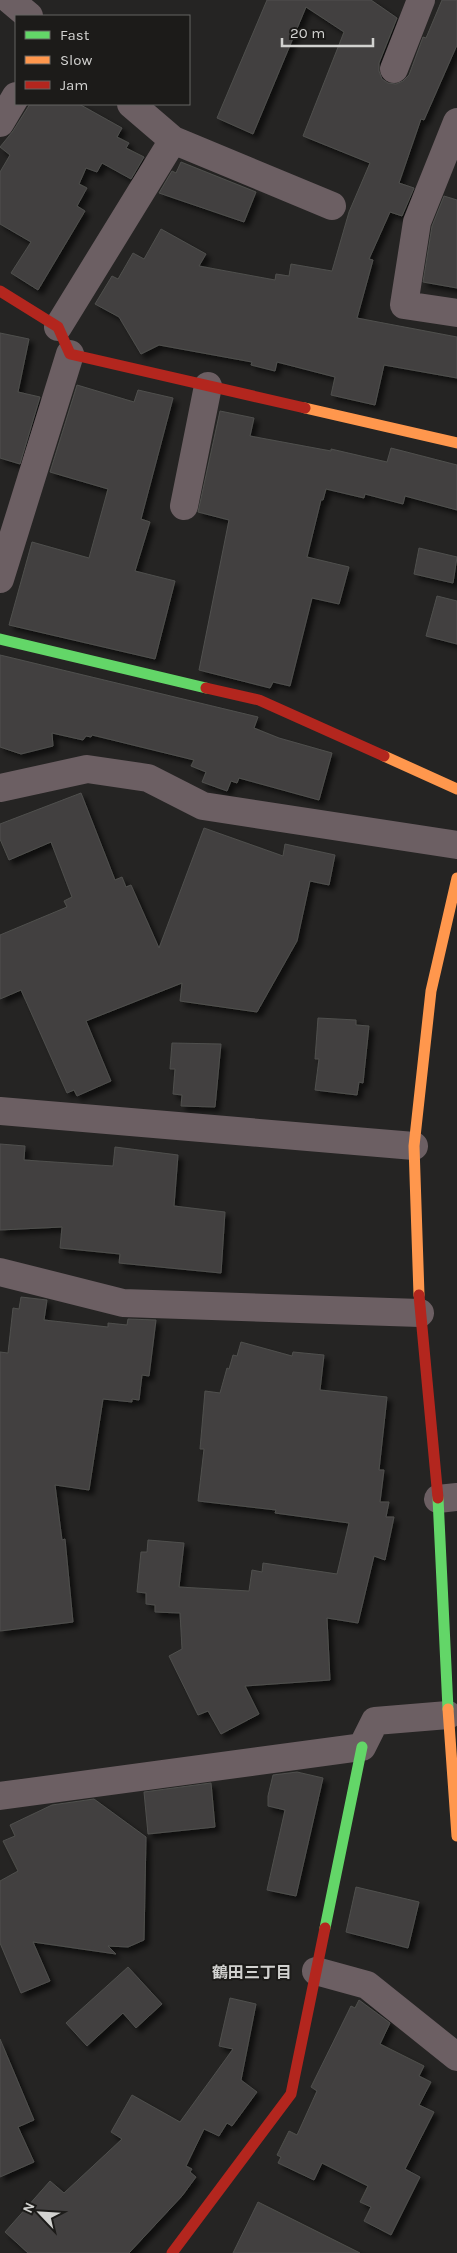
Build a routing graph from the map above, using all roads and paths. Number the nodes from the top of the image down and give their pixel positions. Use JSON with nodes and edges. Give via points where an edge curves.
{"nodes":[{"id":1,"x":10,"y":0,"type":"edge"},
{"id":2,"x":421,"y":0,"type":"edge"},
{"id":3,"x":28,"y":15,"type":"edge"},
{"id":4,"x":394,"y":69,"type":"dead end"},
{"id":5,"x":15,"y":98,"type":"edge"},
{"id":6,"x":132,"y":105,"type":"edge"},
{"id":7,"x":457,"y":122,"type":"edge"},
{"id":8,"x":0,"y":123,"type":"edge"},
{"id":9,"x":173,"y":140,"type":"junction"},
{"id":10,"x":332,"y":206,"type":"dead end"},
{"id":11,"x":0,"y":291,"type":"edge"},
{"id":12,"x":457,"y":313,"type":"edge"},
{"id":13,"x":58,"y":327,"type":"junction"},
{"id":14,"x":70,"y":354,"type":"junction"},
{"id":15,"x":208,"y":386,"type":"junction"},
{"id":16,"x":457,"y":443,"type":"edge"},
{"id":17,"x":184,"y":506,"type":"dead end"},
{"id":18,"x":8,"y":526,"type":"edge"},
{"id":19,"x":0,"y":579,"type":"edge"},
{"id":20,"x":0,"y":639,"type":"edge"},
{"id":21,"x":0,"y":788,"type":"edge"},
{"id":22,"x":457,"y":789,"type":"edge"},
{"id":23,"x":457,"y":845,"type":"edge"},
{"id":24,"x":457,"y":878,"type":"edge"},
{"id":25,"x":0,"y":1111,"type":"edge"},
{"id":26,"x":414,"y":1146,"type":"junction"},
{"id":27,"x":0,"y":1272,"type":"edge"},
{"id":28,"x":420,"y":1313,"type":"junction"},
{"id":29,"x":447,"y":1498,"type":"edge"},
{"id":30,"x":448,"y":1715,"type":"junction"},
{"id":31,"x":362,"y":1747,"type":"junction"},
{"id":32,"x":0,"y":1796,"type":"edge"},
{"id":33,"x":457,"y":1836,"type":"edge"},
{"id":34,"x":316,"y":1971,"type":"junction"},
{"id":35,"x":457,"y":2057,"type":"edge"},
{"id":36,"x":172,"y":2253,"type":"edge"}],
"edges":[{"from":1,"to":3,"type":"street"},
{"from":2,"to":4,"type":"street"},
{"from":5,"to":8,"type":"street"},
{"from":6,"to":9,"type":"street"},
{"from":7,"to":12,"type":"street","via":[[417,222],[404,305]]},
{"from":9,"to":10,"type":"street"},
{"from":9,"to":13,"type":"street"},
{"from":11,"to":13,"type":"street"},
{"from":13,"to":14,"type":"street"},
{"from":14,"to":15,"type":"street"},
{"from":14,"to":18,"type":"street"},
{"from":15,"to":16,"type":"street"},
{"from":15,"to":17,"type":"street"},
{"from":18,"to":19,"type":"street"},
{"from":20,"to":22,"type":"street","via":[[259,700]]},
{"from":21,"to":23,"type":"street","via":[[87,770],[148,778],[203,806]]},
{"from":24,"to":26,"type":"street","via":[[431,991]]},
{"from":25,"to":26,"type":"street"},
{"from":26,"to":28,"type":"street"},
{"from":27,"to":28,"type":"street","via":[[123,1303]]},
{"from":28,"to":29,"type":"street"},
{"from":29,"to":30,"type":"street"},
{"from":30,"to":31,"type":"street","via":[[375,1721]]},
{"from":30,"to":33,"type":"street"},
{"from":31,"to":32,"type":"street"},
{"from":31,"to":34,"type":"street"},
{"from":34,"to":35,"type":"street","via":[[367,1985]]},
{"from":34,"to":36,"type":"street","via":[[291,2094]]}]}
